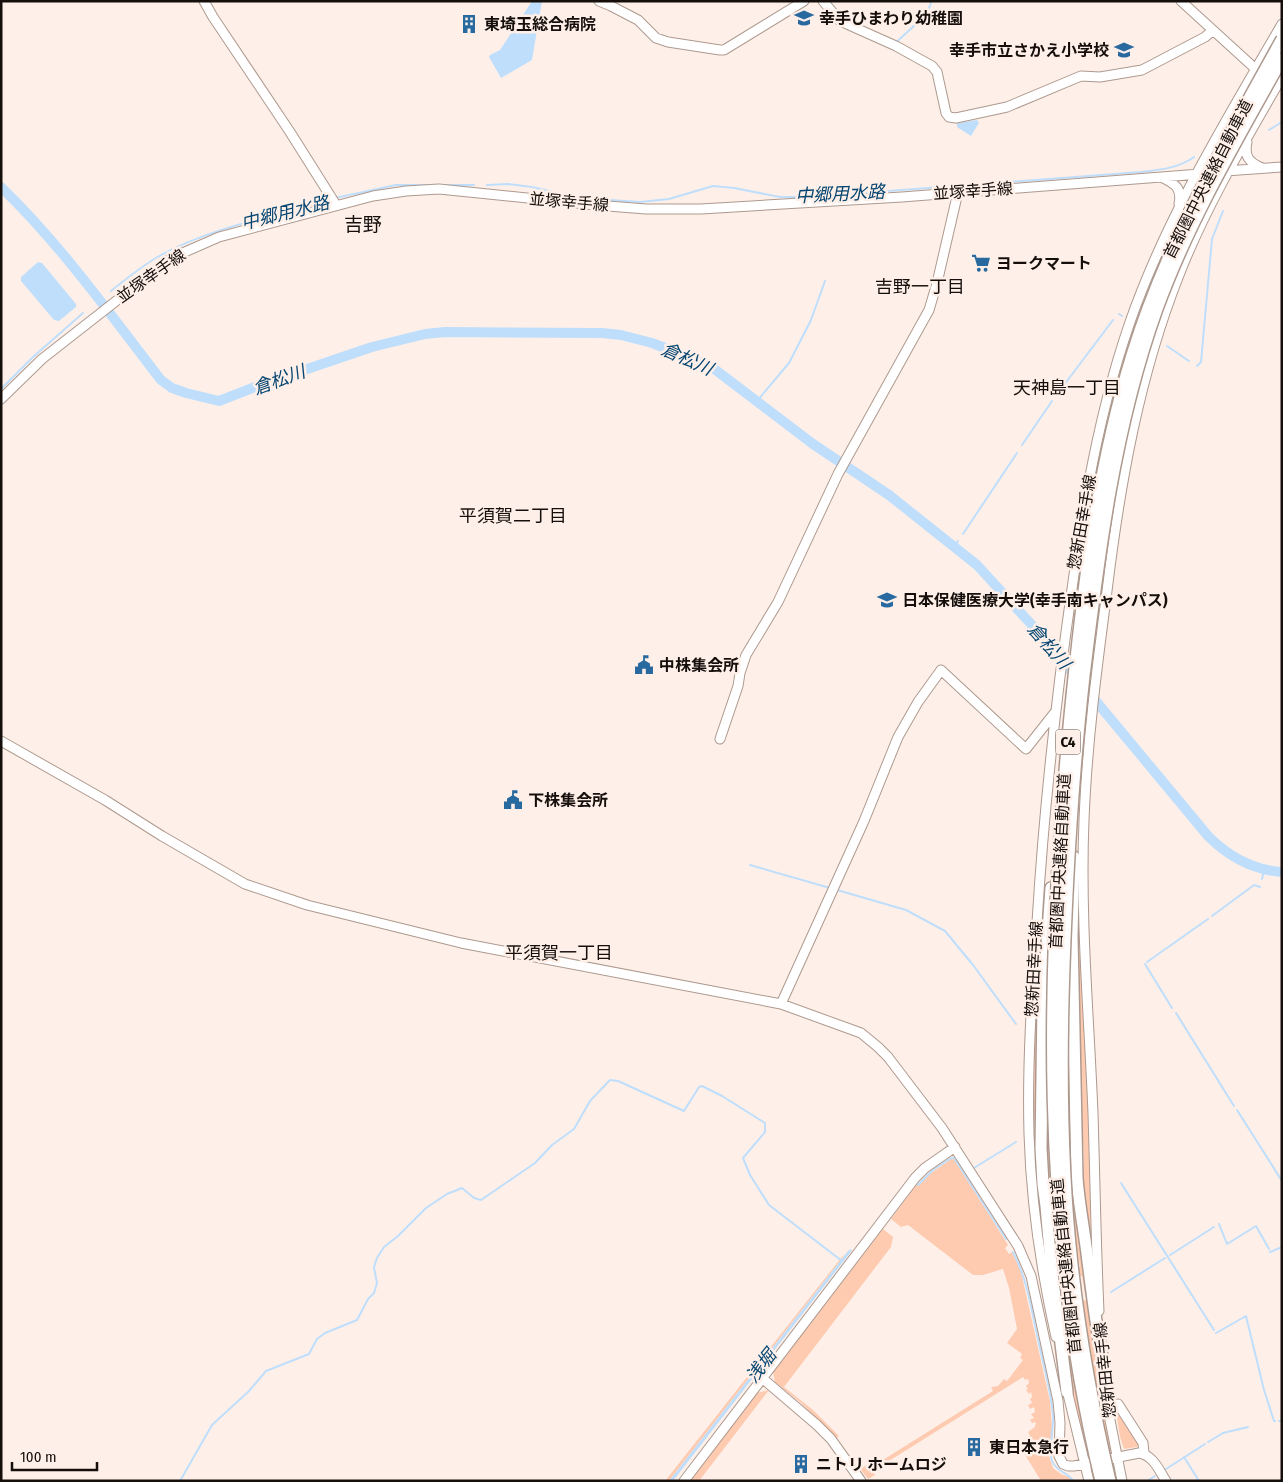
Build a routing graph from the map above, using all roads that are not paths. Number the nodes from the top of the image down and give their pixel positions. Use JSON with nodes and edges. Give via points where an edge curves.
{"nodes":[{"id":1,"x":204,"y":1,"type":"edge"},
{"id":2,"x":599,"y":1,"type":"edge"},
{"id":3,"x":804,"y":1,"type":"edge"},
{"id":4,"x":823,"y":1,"type":"edge"},
{"id":5,"x":1181,"y":1,"type":"edge"},
{"id":6,"x":1282,"y":24,"type":"edge"},
{"id":7,"x":1212,"y":31,"type":"junction"},
{"id":8,"x":1282,"y":39,"type":"edge"},
{"id":9,"x":1282,"y":51,"type":"edge"},
{"id":10,"x":1282,"y":58,"type":"edge"},
{"id":11,"x":1256,"y":70,"type":"junction"},
{"id":12,"x":1280,"y":83,"type":"edge"},
{"id":13,"x":1248,"y":137,"type":"junction"},
{"id":14,"x":1282,"y":167,"type":"edge"},
{"id":15,"x":1262,"y":168,"type":"junction"},
{"id":16,"x":1229,"y":171,"type":"junction"},
{"id":17,"x":1196,"y":174,"type":"junction"},
{"id":18,"x":1162,"y":177,"type":"junction"},
{"id":19,"x":958,"y":192,"type":"junction"},
{"id":20,"x":336,"y":205,"type":"junction"},
{"id":21,"x":1177,"y":212,"type":"junction"},
{"id":22,"x":1170,"y":224,"type":"junction"},
{"id":23,"x":1,"y":399,"type":"edge"},
{"id":24,"x":1066,"y":629,"type":"junction"},
{"id":25,"x":1100,"y":633,"type":"junction"},
{"id":26,"x":1056,"y":711,"type":"junction"},
{"id":27,"x":720,"y":739,"type":"dead end"},
{"id":28,"x":1,"y":741,"type":"edge"},
{"id":29,"x":1063,"y":793,"type":"junction"},
{"id":30,"x":1072,"y":806,"type":"junction"},
{"id":31,"x":781,"y":1004,"type":"junction"},
{"id":32,"x":955,"y":1147,"type":"junction"},
{"id":33,"x":1104,"y":1365,"type":"junction"},
{"id":34,"x":762,"y":1378,"type":"junction"},
{"id":35,"x":1068,"y":1392,"type":"junction"},
{"id":36,"x":1118,"y":1404,"type":"dead end"},
{"id":37,"x":1144,"y":1454,"type":"junction"},
{"id":38,"x":1116,"y":1457,"type":"junction"},
{"id":39,"x":1084,"y":1464,"type":"junction"},
{"id":40,"x":684,"y":1481,"type":"edge"},
{"id":41,"x":861,"y":1481,"type":"edge"},
{"id":42,"x":1089,"y":1481,"type":"edge"},
{"id":43,"x":1101,"y":1481,"type":"edge"},
{"id":44,"x":1110,"y":1481,"type":"edge"},
{"id":45,"x":1122,"y":1481,"type":"edge"},
{"id":46,"x":1166,"y":1481,"type":"edge"}],
"edges":[{"from":1,"to":20,"type":"street"},
{"from":2,"to":3,"type":"street","via":[[638,20],[656,38],[720,50]]},
{"from":4,"to":7,"type":"street","via":[[840,21],[932,66],[937,72],[946,113],[956,118],[1001,110],[1081,76],[1100,77],[1142,70]]},
{"from":5,"to":7,"type":"street"},
{"from":6,"to":11,"type":"street"},
{"from":7,"to":11,"type":"street"},
{"from":8,"to":29,"type":"highway","name":"首都圏中央連絡自動車道","number":"C4","bridge":true,"via":[[1189,210],[1148,306],[1132,355],[1115,414],[1095,516],[1082,605]]},
{"from":9,"to":11,"type":"street","via":[[1270,68]]},
{"from":10,"to":30,"type":"highway","name":"首都圏中央連絡自動車道","number":"C4","bridge":true,"via":[[1187,235],[1157,309],[1135,380],[1117,455],[1098,571]]},
{"from":11,"to":12,"type":"street"},
{"from":11,"to":17,"type":"street"},
{"from":12,"to":13,"type":"street"},
{"from":13,"to":15,"type":"street","via":[[1246,154],[1250,161]]},
{"from":13,"to":16,"type":"street"},
{"from":14,"to":15,"type":"street","name":"並塚幸手線"},
{"from":15,"to":16,"type":"street","name":"並塚幸手線"},
{"from":16,"to":17,"type":"street","name":"並塚幸手線"},
{"from":16,"to":22,"type":"street","via":[[1210,179],[1195,208]]},
{"from":16,"to":25,"type":"street","name":"惣新田幸手線","via":[[1179,273],[1144,382],[1115,524]]},
{"from":17,"to":18,"type":"street","name":"並塚幸手線"},
{"from":17,"to":21,"type":"street","name":"惣新田幸手線"},
{"from":18,"to":19,"type":"street","name":"並塚幸手線"},
{"from":18,"to":21,"type":"street","via":[[1174,183],[1179,190]]},
{"from":19,"to":20,"type":"street","name":"並塚幸手線","via":[[772,206],[678,209],[595,205],[439,189],[373,196]]},
{"from":19,"to":27,"type":"street","via":[[929,310],[839,472],[778,602],[746,655]]},
{"from":20,"to":23,"type":"street","name":"並塚幸手線","via":[[219,237],[171,258],[42,359]]},
{"from":21,"to":22,"type":"street","name":"惣新田幸手線"},
{"from":22,"to":24,"type":"street","name":"惣新田幸手線","via":[[1130,322],[1104,409],[1085,501]]},
{"from":24,"to":25,"type":"street"},
{"from":24,"to":26,"type":"street","name":"惣新田幸手線"},
{"from":25,"to":33,"type":"street","name":"惣新田幸手線","via":[[1085,793],[1084,880],[1097,1266]]},
{"from":26,"to":31,"type":"street","via":[[1026,749],[941,670],[898,737],[864,822]]},
{"from":26,"to":35,"type":"street","name":"惣新田幸手線","via":[[1035,947],[1029,1133],[1041,1262]]},
{"from":28,"to":31,"type":"street","via":[[245,884],[307,905],[461,944]]},
{"from":29,"to":35,"type":"highway","bridge":true,"via":[[1057,812],[1043,1004],[1041,1115],[1043,1184]]},
{"from":29,"to":43,"type":"highway","name":"首都圏中央連絡自動車道","number":"C4","bridge":true,"via":[[1055,924],[1055,1156],[1071,1328],[1081,1392]]},
{"from":30,"to":33,"type":"highway","bridge":true,"via":[[1075,828],[1072,936],[1079,1204]]},
{"from":30,"to":44,"type":"highway","name":"首都圏中央連絡自動車道","number":"C4","bridge":true,"via":[[1062,1062],[1067,1211],[1085,1358]]},
{"from":31,"to":32,"type":"street","via":[[867,1037],[888,1057]]},
{"from":32,"to":34,"type":"street","via":[[915,1178]]},
{"from":32,"to":39,"type":"street","via":[[1018,1246],[1032,1276],[1058,1401],[1059,1456],[1068,1466]]},
{"from":33,"to":38,"type":"street","name":"惣新田幸手線"},
{"from":34,"to":40,"type":"street"},
{"from":34,"to":41,"type":"street","via":[[818,1425]]},
{"from":35,"to":39,"type":"street","name":"惣新田幸手線"},
{"from":36,"to":37,"type":"street","via":[[1143,1443]]},
{"from":37,"to":38,"type":"street"},
{"from":37,"to":46,"type":"street","via":[[1154,1462]]},
{"from":38,"to":39,"type":"street"},
{"from":38,"to":45,"type":"street","name":"惣新田幸手線"},
{"from":39,"to":42,"type":"street","name":"惣新田幸手線"}]}
